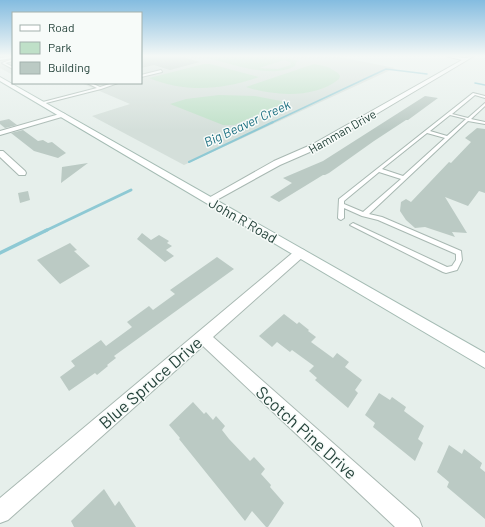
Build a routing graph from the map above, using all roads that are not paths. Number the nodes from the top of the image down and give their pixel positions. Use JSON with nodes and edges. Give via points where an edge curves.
{"nodes":[{"id":1,"x":3,"y":81,"type":"edge"},
{"id":2,"x":428,"y":81,"type":"edge"},
{"id":3,"x":92,"y":84,"type":"edge"},
{"id":4,"x":113,"y":84,"type":"edge"},
{"id":5,"x":100,"y":88,"type":"junction"},
{"id":6,"x":485,"y":97,"type":"edge"},
{"id":7,"x":41,"y":103,"type":"junction"},
{"id":8,"x":485,"y":104,"type":"edge"},
{"id":9,"x":449,"y":114,"type":"junction"},
{"id":10,"x":63,"y":115,"type":"junction"},
{"id":11,"x":468,"y":119,"type":"junction"},
{"id":12,"x":485,"y":123,"type":"edge"},
{"id":13,"x":427,"y":132,"type":"junction"},
{"id":14,"x":0,"y":133,"type":"edge"},
{"id":15,"x":448,"y":138,"type":"junction"},
{"id":16,"x":0,"y":153,"type":"edge"},
{"id":17,"x":379,"y":170,"type":"junction"},
{"id":18,"x":22,"y":173,"type":"dead end"},
{"id":19,"x":404,"y":178,"type":"junction"},
{"id":20,"x":210,"y":200,"type":"junction"},
{"id":21,"x":341,"y":205,"type":"junction"},
{"id":22,"x":364,"y":215,"type":"junction"},
{"id":23,"x":341,"y":218,"type":"dead end"},
{"id":24,"x":353,"y":225,"type":"dead end"},
{"id":25,"x":300,"y":253,"type":"junction"},
{"id":26,"x":203,"y":337,"type":"junction"},
{"id":27,"x":485,"y":361,"type":"edge"},
{"id":28,"x":0,"y":512,"type":"edge"},
{"id":29,"x":411,"y":527,"type":"edge"}],
"edges":[{"from":1,"to":7,"type":"street","name":"John R Road"},
{"from":2,"to":20,"type":"street","name":"Hamman Drive","via":[[316,146],[277,163]]},
{"from":3,"to":5,"type":"lane"},
{"from":4,"to":5,"type":"lane"},
{"from":5,"to":7,"type":"lane"},
{"from":6,"to":9,"type":"lane","via":[[474,94]]},
{"from":7,"to":10,"type":"street","name":"John R Road"},
{"from":8,"to":11,"type":"lane"},
{"from":9,"to":11,"type":"lane"},
{"from":9,"to":13,"type":"lane"},
{"from":10,"to":14,"type":"street"},
{"from":10,"to":20,"type":"street","name":"John R Road"},
{"from":11,"to":12,"type":"lane"},
{"from":11,"to":15,"type":"lane"},
{"from":13,"to":15,"type":"lane"},
{"from":13,"to":17,"type":"lane"},
{"from":15,"to":19,"type":"lane"},
{"from":16,"to":18,"type":"street"},
{"from":17,"to":19,"type":"lane"},
{"from":17,"to":21,"type":"lane","via":[[341,200]]},
{"from":19,"to":22,"type":"lane"},
{"from":20,"to":25,"type":"street","name":"John R Road"},
{"from":21,"to":22,"type":"lane"},
{"from":21,"to":23,"type":"lane"},
{"from":22,"to":24,"type":"lane","via":[[380,218],[459,253],[459,260],[454,268],[446,270]]},
{"from":25,"to":26,"type":"street","name":"Blue Spruce Drive"},
{"from":25,"to":27,"type":"street","name":"John R Road"},
{"from":26,"to":28,"type":"street","name":"Blue Spruce Drive"},
{"from":26,"to":29,"type":"street","name":"Scotch Pine Drive"}]}
